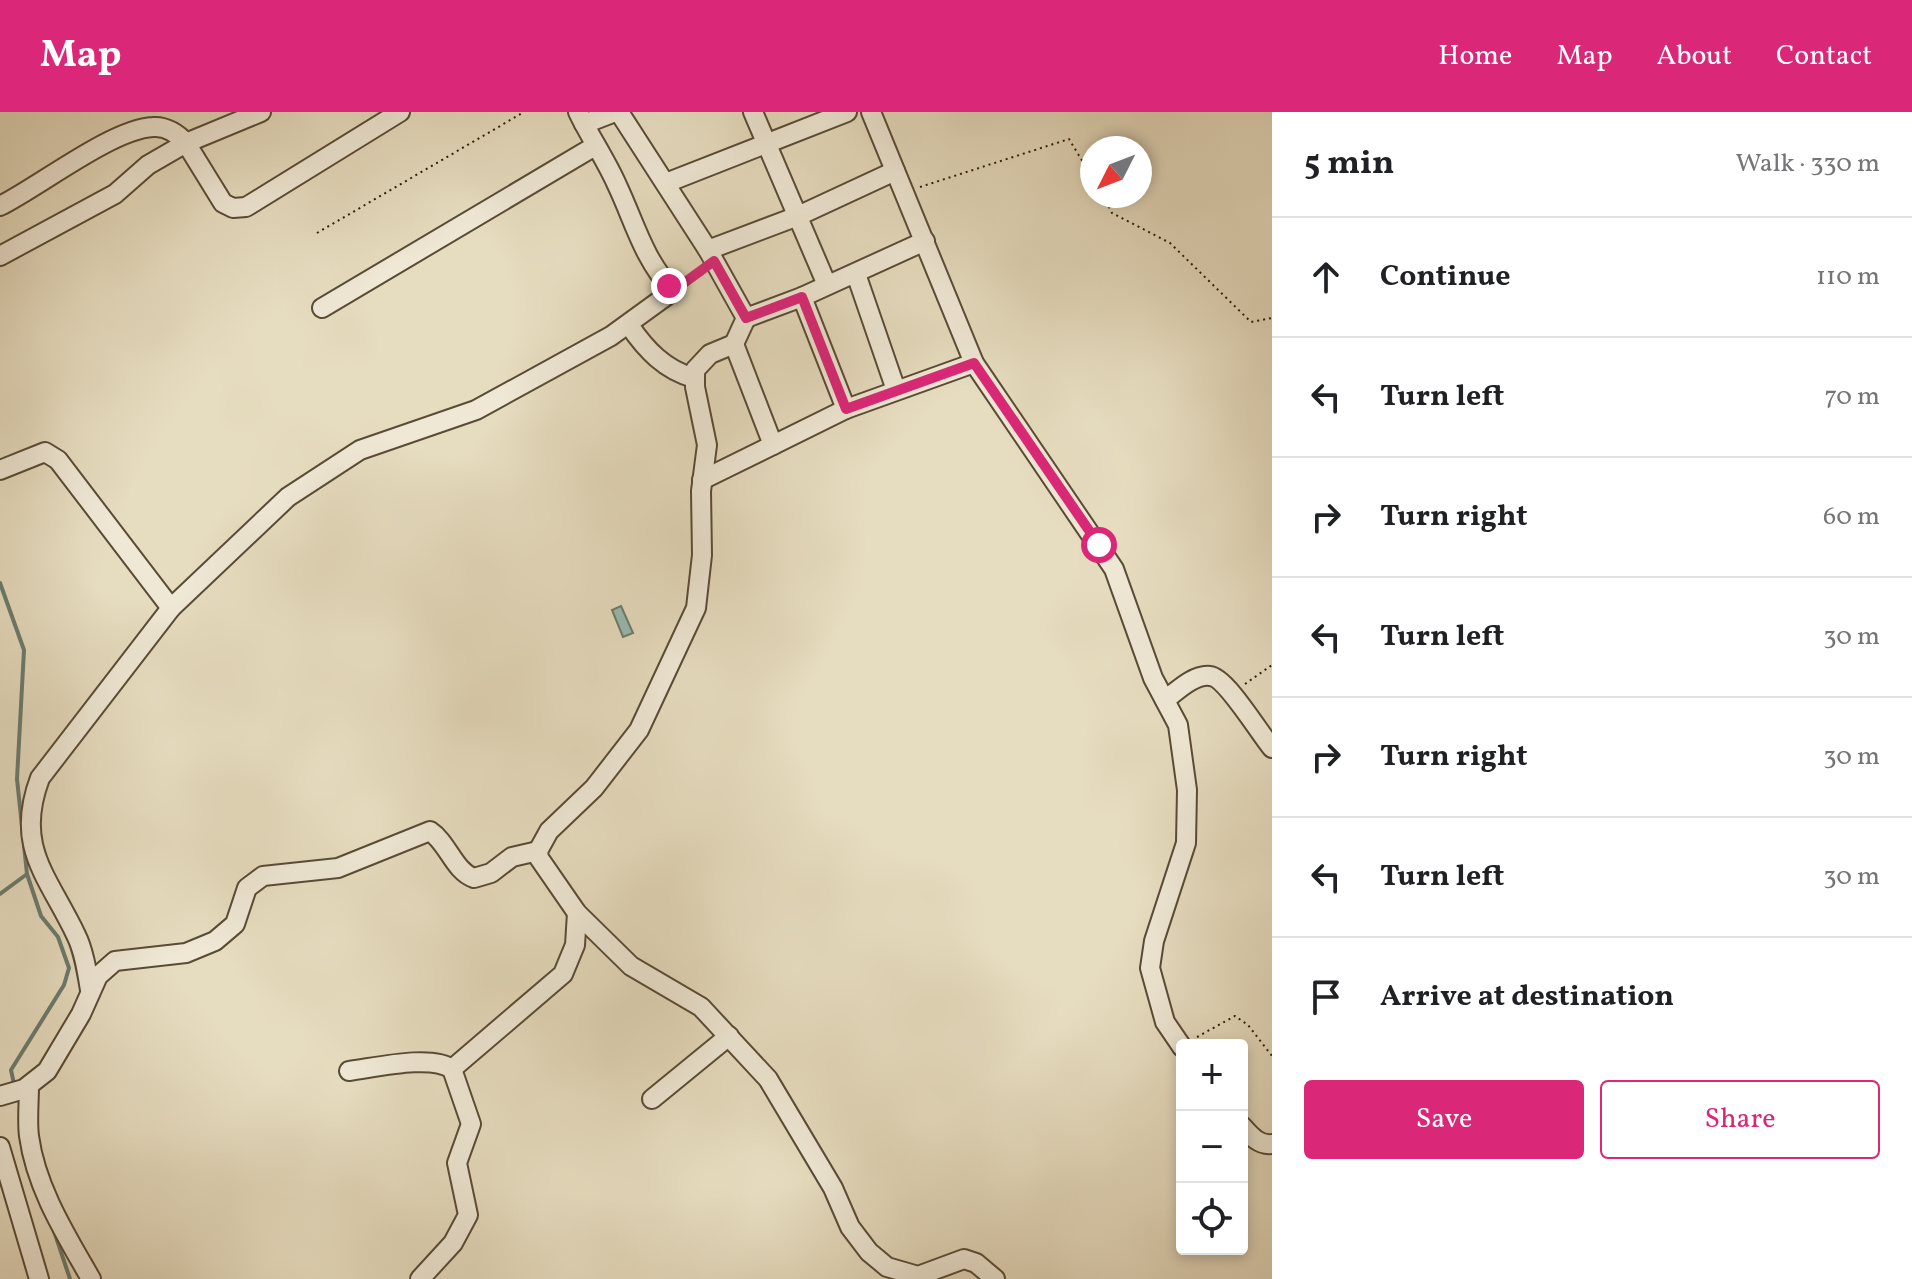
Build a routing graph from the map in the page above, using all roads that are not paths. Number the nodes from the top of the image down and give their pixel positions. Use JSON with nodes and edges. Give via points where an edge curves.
{"nodes":[{"id":1,"x":154,"y":112,"type":"edge"},
{"id":2,"x":261,"y":112,"type":"edge"},
{"id":3,"x":400,"y":112,"type":"edge"},
{"id":4,"x":617,"y":112,"type":"edge"},
{"id":5,"x":753,"y":112,"type":"edge"},
{"id":6,"x":847,"y":112,"type":"edge"},
{"id":7,"x":871,"y":112,"type":"edge"},
{"id":8,"x":581,"y":118,"type":"edge"},
{"id":9,"x":164,"y":129,"type":"junction"},
{"id":10,"x":186,"y":143,"type":"junction"},
{"id":11,"x":764,"y":144,"type":"junction"},
{"id":12,"x":595,"y":146,"type":"junction"},
{"id":13,"x":895,"y":171,"type":"junction"},
{"id":14,"x":666,"y":183,"type":"junction"},
{"id":15,"x":0,"y":206,"type":"edge"},
{"id":16,"x":798,"y":216,"type":"junction"},
{"id":17,"x":925,"y":241,"type":"junction"},
{"id":18,"x":0,"y":256,"type":"edge"},
{"id":19,"x":711,"y":256,"type":"junction"},
{"id":20,"x":856,"y":274,"type":"junction"},
{"id":21,"x":827,"y":285,"type":"junction"},
{"id":22,"x":802,"y":297,"type":"junction"},
{"id":23,"x":322,"y":308,"type":"dead end"},
{"id":24,"x":746,"y":318,"type":"junction"},
{"id":25,"x":629,"y":325,"type":"junction"},
{"id":26,"x":734,"y":344,"type":"junction"},
{"id":27,"x":974,"y":363,"type":"junction"},
{"id":28,"x":694,"y":378,"type":"junction"},
{"id":29,"x":896,"y":390,"type":"junction"},
{"id":30,"x":846,"y":409,"type":"junction"},
{"id":31,"x":773,"y":445,"type":"junction"},
{"id":32,"x":0,"y":470,"type":"edge"},
{"id":33,"x":702,"y":480,"type":"junction"},
{"id":34,"x":171,"y":608,"type":"junction"},
{"id":35,"x":1165,"y":700,"type":"junction"},
{"id":36,"x":1272,"y":748,"type":"edge"},
{"id":37,"x":538,"y":851,"type":"junction"},
{"id":38,"x":577,"y":913,"type":"junction"},
{"id":39,"x":90,"y":990,"type":"junction"},
{"id":40,"x":729,"y":1036,"type":"junction"},
{"id":41,"x":1184,"y":1039,"type":"edge"},
{"id":42,"x":452,"y":1069,"type":"junction"},
{"id":43,"x":349,"y":1071,"type":"dead end"},
{"id":44,"x":27,"y":1088,"type":"junction"},
{"id":45,"x":0,"y":1096,"type":"edge"},
{"id":46,"x":652,"y":1099,"type":"dead end"},
{"id":47,"x":1248,"y":1132,"type":"edge"},
{"id":48,"x":1272,"y":1144,"type":"edge"},
{"id":49,"x":0,"y":1147,"type":"edge"},
{"id":50,"x":39,"y":1279,"type":"edge"},
{"id":51,"x":91,"y":1279,"type":"edge"},
{"id":52,"x":420,"y":1279,"type":"edge"},
{"id":53,"x":995,"y":1279,"type":"edge"}],
"edges":[{"from":1,"to":9,"type":"street"},
{"from":2,"to":10,"type":"street"},
{"from":3,"to":10,"type":"street","via":[[246,207],[223,203]]},
{"from":4,"to":8,"type":"street"},
{"from":4,"to":14,"type":"street"},
{"from":5,"to":11,"type":"street"},
{"from":6,"to":11,"type":"street"},
{"from":7,"to":13,"type":"street"},
{"from":8,"to":12,"type":"street"},
{"from":9,"to":10,"type":"street"},
{"from":9,"to":15,"type":"street","via":[[126,134]]},
{"from":10,"to":18,"type":"street","via":[[148,165],[115,194]]},
{"from":11,"to":14,"type":"street"},
{"from":11,"to":16,"type":"street"},
{"from":12,"to":23,"type":"street"},
{"from":12,"to":25,"type":"street","via":[[632,227],[673,291]]},
{"from":13,"to":16,"type":"street"},
{"from":13,"to":17,"type":"street"},
{"from":14,"to":19,"type":"street"},
{"from":16,"to":19,"type":"street"},
{"from":16,"to":21,"type":"street"},
{"from":17,"to":20,"type":"street"},
{"from":17,"to":27,"type":"street"},
{"from":19,"to":24,"type":"street"},
{"from":20,"to":21,"type":"street"},
{"from":20,"to":29,"type":"street"},
{"from":21,"to":22,"type":"street"},
{"from":22,"to":24,"type":"street"},
{"from":22,"to":30,"type":"street"},
{"from":24,"to":26,"type":"street"},
{"from":25,"to":28,"type":"street","via":[[660,361]]},
{"from":25,"to":34,"type":"street","via":[[476,410],[386,440],[333,465],[288,497]]},
{"from":26,"to":28,"type":"street","via":[[704,360]]},
{"from":26,"to":31,"type":"street"},
{"from":27,"to":29,"type":"street"},
{"from":27,"to":35,"type":"street","via":[[1114,569]]},
{"from":28,"to":33,"type":"street","via":[[707,445]]},
{"from":29,"to":30,"type":"street"},
{"from":30,"to":31,"type":"street"},
{"from":31,"to":33,"type":"street"},
{"from":32,"to":34,"type":"street","via":[[45,452],[58,460]]},
{"from":33,"to":37,"type":"street","via":[[700,594],[690,625],[639,730],[594,788],[552,826]]},
{"from":34,"to":39,"type":"street","via":[[40,778],[30,805],[33,852],[78,937]]},
{"from":35,"to":36,"type":"street","via":[[1182,686],[1210,676],[1226,686]]},
{"from":35,"to":41,"type":"street","via":[[1180,738],[1187,790],[1186,843],[1150,968],[1165,1022]]},
{"from":37,"to":38,"type":"street"},
{"from":37,"to":39,"type":"street","via":[[512,857],[474,878],[430,831],[338,868],[263,876],[247,888],[235,924],[215,941],[186,953],[115,961]]},
{"from":38,"to":40,"type":"street","via":[[631,966],[701,1007]]},
{"from":38,"to":42,"type":"street","via":[[575,945],[563,974]]},
{"from":39,"to":44,"type":"street","via":[[59,1054]]},
{"from":40,"to":46,"type":"street"},
{"from":40,"to":53,"type":"street","via":[[793,1115],[850,1227],[869,1252],[887,1267],[911,1275],[926,1275],[964,1259]]},
{"from":42,"to":43,"type":"street","via":[[426,1063]]},
{"from":42,"to":52,"type":"street","via":[[471,1124],[457,1163],[468,1215],[453,1243]]},
{"from":44,"to":45,"type":"street"},
{"from":44,"to":51,"type":"street","via":[[36,1168]]},
{"from":47,"to":48,"type":"street","via":[[1264,1145]]},
{"from":49,"to":50,"type":"street"}]}
